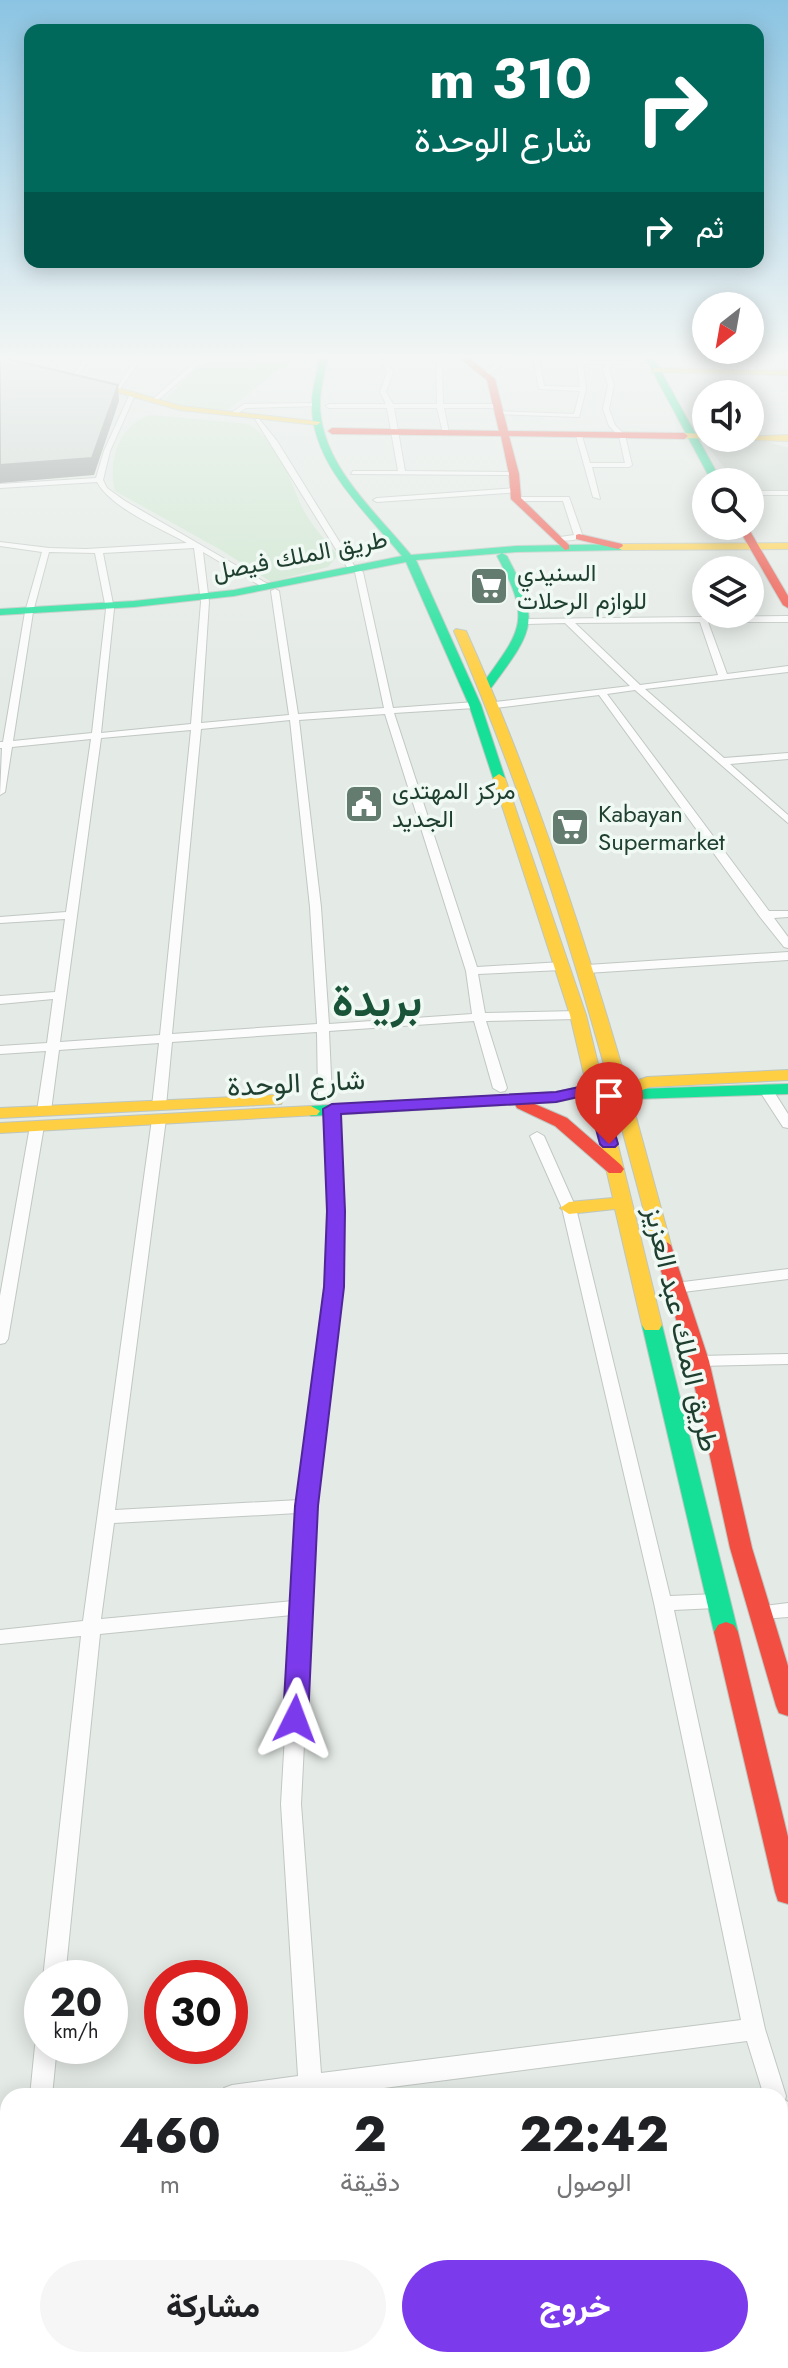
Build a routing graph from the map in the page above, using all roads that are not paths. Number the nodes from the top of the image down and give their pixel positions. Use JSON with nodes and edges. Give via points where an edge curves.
{"nodes":[{"id":1,"x":588,"y":465,"type":"edge"},
{"id":2,"x":103,"y":466,"type":"edge"},
{"id":3,"x":290,"y":466,"type":"edge"},
{"id":4,"x":335,"y":466,"type":"edge"},
{"id":5,"x":348,"y":466,"type":"edge"},
{"id":6,"x":401,"y":466,"type":"edge"},
{"id":7,"x":510,"y":466,"type":"edge"},
{"id":8,"x":413,"y":472,"type":"junction"},
{"id":9,"x":353,"y":473,"type":"junction"},
{"id":10,"x":402,"y":473,"type":"junction"},
{"id":11,"x":99,"y":480,"type":"junction"},
{"id":12,"x":0,"y":486,"type":"edge"},
{"id":13,"x":515,"y":488,"type":"junction"},
{"id":14,"x":764,"y":493,"type":"edge"},
{"id":15,"x":788,"y":493,"type":"edge"},
{"id":16,"x":417,"y":495,"type":"junction"},
{"id":17,"x":597,"y":497,"type":"dead end"},
{"id":18,"x":377,"y":500,"type":"junction"},
{"id":19,"x":750,"y":540,"type":"edge"},
{"id":20,"x":567,"y":541,"type":"junction"},
{"id":21,"x":0,"y":544,"type":"edge"},
{"id":22,"x":198,"y":545,"type":"junction"},
{"id":23,"x":753,"y":546,"type":"junction"},
{"id":24,"x":788,"y":546,"type":"edge"},
{"id":25,"x":46,"y":550,"type":"junction"},
{"id":26,"x":98,"y":550,"type":"junction"},
{"id":27,"x":502,"y":556,"type":"junction"},
{"id":28,"x":419,"y":561,"type":"junction"},
{"id":29,"x":355,"y":569,"type":"junction"},
{"id":30,"x":272,"y":589,"type":"junction"},
{"id":31,"x":205,"y":599,"type":"junction"},
{"id":32,"x":788,"y":605,"type":"edge"},
{"id":33,"x":110,"y":611,"type":"junction"},
{"id":34,"x":28,"y":614,"type":"junction"},
{"id":35,"x":0,"y":615,"type":"edge"},
{"id":36,"x":764,"y":619,"type":"edge"},
{"id":37,"x":788,"y":619,"type":"edge"},
{"id":38,"x":692,"y":620,"type":"edge"},
{"id":39,"x":527,"y":621,"type":"junction"},
{"id":40,"x":568,"y":621,"type":"junction"},
{"id":41,"x":706,"y":628,"type":"edge"},
{"id":42,"x":788,"y":669,"type":"edge"},
{"id":43,"x":723,"y":676,"type":"junction"},
{"id":44,"x":487,"y":686,"type":"junction"},
{"id":45,"x":638,"y":688,"type":"junction"},
{"id":46,"x":602,"y":693,"type":"junction"},
{"id":47,"x":475,"y":705,"type":"junction"},
{"id":48,"x":495,"y":705,"type":"junction"},
{"id":49,"x":389,"y":711,"type":"junction"},
{"id":50,"x":296,"y":717,"type":"junction"},
{"id":51,"x":196,"y":727,"type":"junction"},
{"id":52,"x":96,"y":737,"type":"junction"},
{"id":53,"x":4,"y":744,"type":"edge"},
{"id":54,"x":785,"y":757,"type":"edge"},
{"id":55,"x":724,"y":761,"type":"junction"},
{"id":56,"x":0,"y":792,"type":"edge"},
{"id":57,"x":788,"y":820,"type":"edge"},
{"id":58,"x":788,"y":914,"type":"edge"},
{"id":59,"x":72,"y":915,"type":"junction"},
{"id":60,"x":764,"y":915,"type":"junction"},
{"id":61,"x":0,"y":920,"type":"edge"},
{"id":62,"x":788,"y":945,"type":"edge"},
{"id":63,"x":788,"y":956,"type":"edge"},
{"id":64,"x":562,"y":966,"type":"junction"},
{"id":65,"x":587,"y":969,"type":"junction"},
{"id":66,"x":472,"y":971,"type":"junction"},
{"id":67,"x":61,"y":995,"type":"junction"},
{"id":68,"x":0,"y":1000,"type":"edge"},
{"id":69,"x":578,"y":1015,"type":"junction"},
{"id":70,"x":479,"y":1017,"type":"junction"},
{"id":71,"x":324,"y":1027,"type":"junction"},
{"id":72,"x":166,"y":1040,"type":"junction"},
{"id":73,"x":54,"y":1046,"type":"junction"},
{"id":74,"x":0,"y":1050,"type":"edge"},
{"id":75,"x":788,"y":1075,"type":"edge"},
{"id":76,"x":593,"y":1089,"type":"junction"},
{"id":77,"x":788,"y":1089,"type":"edge"},
{"id":78,"x":766,"y":1090,"type":"junction"},
{"id":79,"x":620,"y":1093,"type":"junction"},
{"id":80,"x":504,"y":1094,"type":"junction"},
{"id":81,"x":328,"y":1104,"type":"junction"},
{"id":82,"x":159,"y":1112,"type":"junction"},
{"id":83,"x":0,"y":1113,"type":"edge"},
{"id":84,"x":40,"y":1118,"type":"junction"},
{"id":85,"x":788,"y":1124,"type":"edge"},
{"id":86,"x":0,"y":1128,"type":"edge"},
{"id":87,"x":537,"y":1136,"type":"dead end"},
{"id":88,"x":617,"y":1171,"type":"junction"},
{"id":89,"x":623,"y":1203,"type":"junction"},
{"id":90,"x":569,"y":1208,"type":"junction"},
{"id":91,"x":788,"y":1274,"type":"edge"},
{"id":92,"x":675,"y":1288,"type":"junction"},
{"id":93,"x":0,"y":1339,"type":"edge"},
{"id":94,"x":788,"y":1359,"type":"edge"},
{"id":95,"x":699,"y":1361,"type":"junction"},
{"id":96,"x":307,"y":1506,"type":"junction"},
{"id":97,"x":108,"y":1517,"type":"junction"},
{"id":98,"x":716,"y":1601,"type":"junction"},
{"id":99,"x":663,"y":1603,"type":"junction"},
{"id":100,"x":301,"y":1607,"type":"junction"},
{"id":101,"x":788,"y":1610,"type":"edge"},
{"id":102,"x":761,"y":1612,"type":"junction"},
{"id":103,"x":91,"y":1628,"type":"junction"},
{"id":104,"x":0,"y":1637,"type":"edge"},
{"id":105,"x":788,"y":1706,"type":"edge"},
{"id":106,"x":788,"y":1892,"type":"edge"},
{"id":107,"x":56,"y":1960,"type":"edge"},
{"id":108,"x":754,"y":2029,"type":"junction"},
{"id":109,"x":44,"y":2064,"type":"edge"},
{"id":110,"x":42,"y":2088,"type":"edge"},
{"id":111,"x":311,"y":2088,"type":"edge"},
{"id":112,"x":332,"y":2088,"type":"edge"},
{"id":113,"x":772,"y":2088,"type":"edge"}],
"edges":[{"from":1,"to":17,"type":"street"},
{"from":2,"to":11,"type":"street"},
{"from":3,"to":29,"type":"street"},
{"from":4,"to":28,"type":"main road","name":"طريق الملك عبد العزيز"},
{"from":5,"to":9,"type":"main road","name":"طريق الملك عبد العزيز"},
{"from":6,"to":10,"type":"street"},
{"from":7,"to":13,"type":"main road"},
{"from":8,"to":10,"type":"street"},
{"from":8,"to":13,"type":"street"},
{"from":8,"to":16,"type":"street"},
{"from":9,"to":10,"type":"street"},
{"from":9,"to":18,"type":"main road","name":"طريق الملك عبد العزيز"},
{"from":11,"to":12,"type":"street"},
{"from":11,"to":22,"type":"street","via":[[122,503]]},
{"from":13,"to":16,"type":"street"},
{"from":13,"to":20,"type":"main road"},
{"from":13,"to":20,"type":"street","via":[[566,499]]},
{"from":14,"to":15,"type":"street"},
{"from":16,"to":18,"type":"street"},
{"from":18,"to":28,"type":"main road","name":"طريق الملك عبد العزيز"},
{"from":19,"to":23,"type":"main road"},
{"from":20,"to":23,"type":"main road","name":"طريق الملك فيصل"},
{"from":20,"to":28,"type":"main road","name":"طريق الملك فيصل"},
{"from":21,"to":25,"type":"street"},
{"from":22,"to":26,"type":"street"},
{"from":22,"to":30,"type":"street"},
{"from":22,"to":31,"type":"street"},
{"from":23,"to":24,"type":"main road","name":"طريق الملك فيصل"},
{"from":23,"to":27,"type":"main road","name":"طريق الملك فيصل"},
{"from":23,"to":32,"type":"main road"},
{"from":25,"to":26,"type":"street"},
{"from":25,"to":34,"type":"street"},
{"from":26,"to":33,"type":"street"},
{"from":27,"to":28,"type":"main road","name":"طريق الملك فيصل"},
{"from":27,"to":39,"type":"main road","via":[[522,593]]},
{"from":28,"to":29,"type":"main road","name":"طريق الملك فيصل"},
{"from":28,"to":44,"type":"main road","name":"طريق الملك عبد العزيز"},
{"from":28,"to":47,"type":"main road","name":"طريق الملك عبد العزيز"},
{"from":29,"to":30,"type":"main road","name":"طريق الملك فيصل"},
{"from":29,"to":49,"type":"street"},
{"from":30,"to":31,"type":"main road","name":"طريق الملك فيصل"},
{"from":30,"to":50,"type":"street"},
{"from":31,"to":33,"type":"main road","name":"طريق الملك فيصل"},
{"from":31,"to":51,"type":"street"},
{"from":33,"to":34,"type":"main road","name":"طريق الملك فيصل"},
{"from":33,"to":52,"type":"street"},
{"from":34,"to":35,"type":"main road","name":"طريق الملك فيصل"},
{"from":34,"to":53,"type":"street"},
{"from":36,"to":37,"type":"street"},
{"from":38,"to":40,"type":"street"},
{"from":39,"to":40,"type":"street"},
{"from":39,"to":44,"type":"main road"},
{"from":40,"to":45,"type":"street"},
{"from":41,"to":43,"type":"street"},
{"from":42,"to":43,"type":"street"},
{"from":43,"to":45,"type":"street"},
{"from":44,"to":48,"type":"main road","name":"طريق الملك عبد العزيز"},
{"from":45,"to":46,"type":"street"},
{"from":45,"to":55,"type":"street"},
{"from":46,"to":48,"type":"street"},
{"from":46,"to":60,"type":"street"},
{"from":47,"to":49,"type":"street"},
{"from":47,"to":64,"type":"main road","name":"طريق الملك عبد العزيز"},
{"from":48,"to":65,"type":"main road","name":"طريق الملك عبد العزيز"},
{"from":49,"to":50,"type":"street"},
{"from":49,"to":66,"type":"street"},
{"from":50,"to":51,"type":"street"},
{"from":50,"to":71,"type":"street"},
{"from":51,"to":52,"type":"street"},
{"from":51,"to":72,"type":"street"},
{"from":52,"to":53,"type":"street"},
{"from":52,"to":59,"type":"street"},
{"from":53,"to":56,"type":"street"},
{"from":54,"to":55,"type":"street"},
{"from":55,"to":57,"type":"street"},
{"from":58,"to":60,"type":"street"},
{"from":59,"to":61,"type":"street"},
{"from":59,"to":67,"type":"street"},
{"from":60,"to":62,"type":"street"},
{"from":63,"to":65,"type":"street"},
{"from":64,"to":66,"type":"street"},
{"from":64,"to":69,"type":"main road","name":"طريق الملك عبد العزيز"},
{"from":65,"to":79,"type":"main road","name":"طريق الملك عبد العزيز"},
{"from":66,"to":70,"type":"street"},
{"from":67,"to":68,"type":"street"},
{"from":67,"to":73,"type":"street"},
{"from":69,"to":70,"type":"street"},
{"from":69,"to":76,"type":"main road","name":"طريق الملك عبد العزيز"},
{"from":70,"to":71,"type":"street"},
{"from":70,"to":80,"type":"street"},
{"from":71,"to":72,"type":"street"},
{"from":71,"to":81,"type":"street"},
{"from":72,"to":73,"type":"street"},
{"from":72,"to":82,"type":"street"},
{"from":73,"to":74,"type":"street"},
{"from":73,"to":84,"type":"street"},
{"from":75,"to":79,"type":"main road","via":[[647,1082]]},
{"from":76,"to":80,"type":"main road","name":"شارع الوحدة","via":[[556,1097]]},
{"from":76,"to":88,"type":"main road","name":"طريق الملك عبد العزيز"},
{"from":77,"to":78,"type":"main road"},
{"from":78,"to":79,"type":"main road"},
{"from":78,"to":85,"type":"street"},
{"from":79,"to":92,"type":"main road","name":"طريق الملك عبد العزيز"},
{"from":80,"to":81,"type":"main road","name":"شارع الوحدة"},
{"from":80,"to":88,"type":"main road","via":[[544,1110]]},
{"from":81,"to":82,"type":"main road","name":"شارع الوحدة"},
{"from":81,"to":96,"type":"street","via":[[336,1211],[334,1287]]},
{"from":82,"to":84,"type":"main road","name":"شارع الوحدة"},
{"from":82,"to":97,"type":"street"},
{"from":83,"to":84,"type":"main road"},
{"from":84,"to":86,"type":"main road","name":"شارع الوحدة"},
{"from":84,"to":93,"type":"street"},
{"from":87,"to":90,"type":"street"},
{"from":88,"to":89,"type":"main road","name":"طريق الملك عبد العزيز"},
{"from":89,"to":90,"type":"main road"},
{"from":89,"to":98,"type":"main road","name":"طريق الملك عبد العزيز"},
{"from":90,"to":99,"type":"street"},
{"from":91,"to":92,"type":"street"},
{"from":92,"to":95,"type":"main road","name":"طريق الملك عبد العزيز"},
{"from":94,"to":95,"type":"street"},
{"from":95,"to":102,"type":"main road","name":"طريق الملك عبد العزيز","via":[[741,1548]]},
{"from":96,"to":97,"type":"street"},
{"from":96,"to":100,"type":"street"},
{"from":97,"to":103,"type":"street"},
{"from":98,"to":99,"type":"street"},
{"from":98,"to":106,"type":"main road","name":"طريق الملك عبد العزيز"},
{"from":99,"to":108,"type":"street"},
{"from":100,"to":103,"type":"street"},
{"from":100,"to":111,"type":"street","via":[[291,1804]]},
{"from":101,"to":102,"type":"street"},
{"from":102,"to":105,"type":"main road","name":"طريق الملك عبد العزيز"},
{"from":103,"to":104,"type":"street"},
{"from":103,"to":107,"type":"street"},
{"from":108,"to":112,"type":"street"},
{"from":108,"to":113,"type":"street"},
{"from":109,"to":110,"type":"street"}]}
